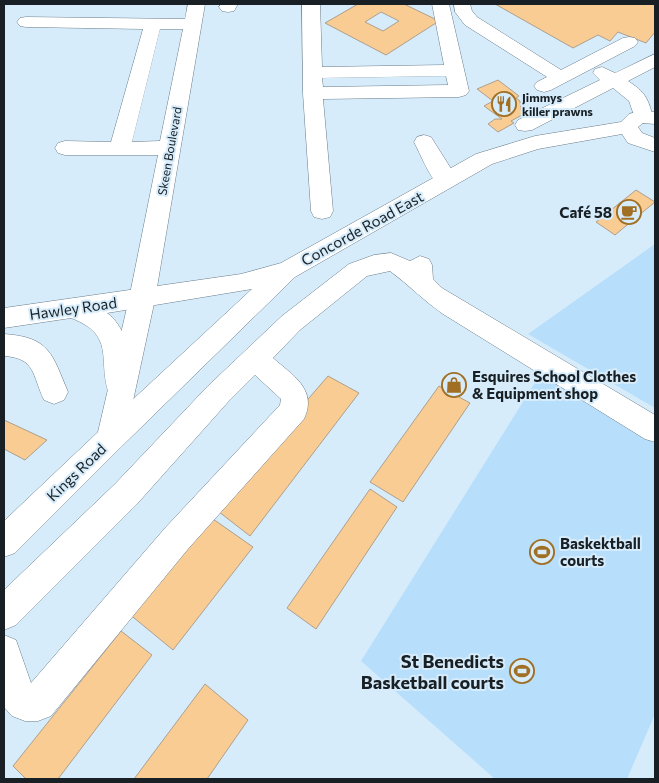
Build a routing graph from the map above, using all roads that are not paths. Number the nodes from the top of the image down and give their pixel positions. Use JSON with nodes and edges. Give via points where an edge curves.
{"nodes":[{"id":1,"x":311,"y":4,"type":"edge"},
{"id":2,"x":441,"y":4,"type":"edge"},
{"id":3,"x":462,"y":4,"type":"edge"},
{"id":4,"x":194,"y":14,"type":"edge"},
{"id":5,"x":26,"y":22,"type":"dead end"},
{"id":6,"x":153,"y":23,"type":"junction"},
{"id":7,"x":629,"y":42,"type":"dead end"},
{"id":8,"x":655,"y":60,"type":"edge"},
{"id":9,"x":573,"y":71,"type":"junction"},
{"id":10,"x":313,"y":83,"type":"junction"},
{"id":11,"x":608,"y":86,"type":"junction"},
{"id":12,"x":542,"y":88,"type":"dead end"},
{"id":13,"x":525,"y":125,"type":"dead end"},
{"id":14,"x":645,"y":130,"type":"edge"},
{"id":15,"x":424,"y":142,"type":"dead end"},
{"id":16,"x":65,"y":148,"type":"dead end"},
{"id":17,"x":169,"y":148,"type":"junction"},
{"id":18,"x":120,"y":149,"type":"junction"},
{"id":19,"x":447,"y":180,"type":"junction"},
{"id":20,"x":322,"y":211,"type":"dead end"},
{"id":21,"x":288,"y":270,"type":"junction"},
{"id":22,"x":142,"y":299,"type":"junction"},
{"id":23,"x":75,"y":309,"type":"junction"},
{"id":24,"x":4,"y":318,"type":"edge"},
{"id":25,"x":4,"y":345,"type":"edge"},
{"id":26,"x":255,"y":358,"type":"junction"},
{"id":27,"x":121,"y":390,"type":"junction"},
{"id":28,"x":54,"y":392,"type":"dead end"},
{"id":29,"x":655,"y":430,"type":"edge"},
{"id":30,"x":111,"y":438,"type":"junction"},
{"id":31,"x":4,"y":542,"type":"edge"},
{"id":32,"x":4,"y":613,"type":"edge"},
{"id":33,"x":4,"y":652,"type":"edge"}],
"edges":[{"from":1,"to":10,"type":"main road"},
{"from":2,"to":10,"type":"main road","via":[[458,91]]},
{"from":3,"to":9,"type":"main road","via":[[471,21]]},
{"from":4,"to":6,"type":"main road"},
{"from":4,"to":17,"type":"main road","name":"Skeen Boulevard"},
{"from":5,"to":6,"type":"main road"},
{"from":6,"to":18,"type":"main road"},
{"from":7,"to":9,"type":"main road"},
{"from":8,"to":11,"type":"main road"},
{"from":9,"to":11,"type":"main road"},
{"from":9,"to":12,"type":"main road"},
{"from":10,"to":20,"type":"main road"},
{"from":11,"to":13,"type":"main road"},
{"from":11,"to":14,"type":"main road","via":[[632,92],[639,100]]},
{"from":14,"to":19,"type":"main road","name":"Concorde Road East","via":[[614,137],[575,136],[535,143],[484,159]]},
{"from":15,"to":19,"type":"main road"},
{"from":16,"to":18,"type":"main road"},
{"from":17,"to":18,"type":"main road"},
{"from":17,"to":22,"type":"main road","name":"Skeen Boulevard"},
{"from":19,"to":21,"type":"main road","name":"Concorde Road East"},
{"from":21,"to":22,"type":"main road","name":"Concorde Road East","via":[[241,283]]},
{"from":21,"to":30,"type":"main road"},
{"from":22,"to":23,"type":"main road","name":"Hawley Road"},
{"from":22,"to":27,"type":"main road","name":"Kings Road"},
{"from":23,"to":24,"type":"main road","name":"Hawley Road"},
{"from":23,"to":27,"type":"main road","via":[[91,314],[108,328],[115,347]]},
{"from":25,"to":28,"type":"main road","via":[[30,348],[38,356]]},
{"from":26,"to":29,"type":"main road","via":[[291,323],[358,270],[391,262],[420,273],[425,288],[452,307]]},
{"from":26,"to":32,"type":"main road","via":[[119,501]]},
{"from":26,"to":33,"type":"main road","via":[[291,391],[295,397],[294,410],[178,538],[38,702],[25,703],[17,694]]},
{"from":27,"to":30,"type":"main road","name":"Kings Road"},
{"from":30,"to":31,"type":"main road","name":"Kings Road"}]}
